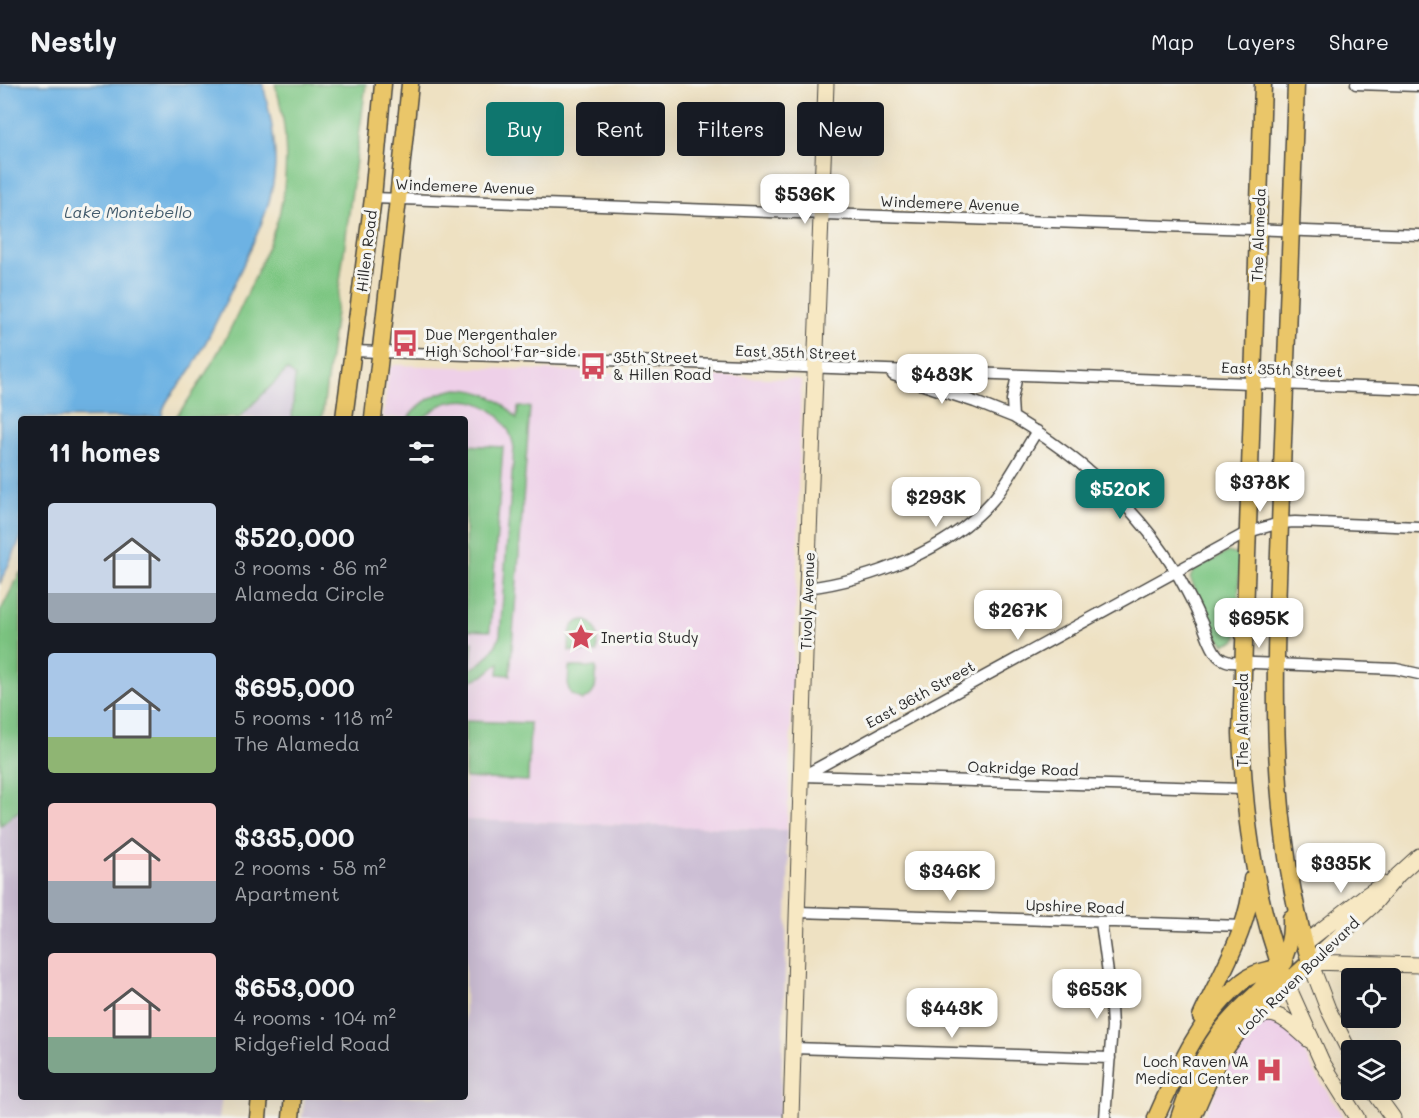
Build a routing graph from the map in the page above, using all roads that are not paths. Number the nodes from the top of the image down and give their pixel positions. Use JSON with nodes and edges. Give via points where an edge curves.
{"nodes":[{"id":1,"x":383,"y":84,"type":"edge"},
{"id":2,"x":410,"y":84,"type":"edge"},
{"id":3,"x":826,"y":84,"type":"edge"},
{"id":4,"x":1263,"y":84,"type":"edge"},
{"id":5,"x":1296,"y":84,"type":"edge"},
{"id":6,"x":1356,"y":84,"type":"edge"},
{"id":7,"x":1419,"y":86,"type":"edge"},
{"id":8,"x":373,"y":198,"type":"junction"},
{"id":9,"x":398,"y":199,"type":"junction"},
{"id":10,"x":821,"y":214,"type":"junction"},
{"id":11,"x":1258,"y":229,"type":"junction"},
{"id":12,"x":1291,"y":230,"type":"junction"},
{"id":13,"x":1419,"y":235,"type":"edge"},
{"id":14,"x":353,"y":351,"type":"junction"},
{"id":15,"x":381,"y":353,"type":"junction"},
{"id":16,"x":816,"y":368,"type":"junction"},
{"id":17,"x":878,"y":370,"type":"junction"},
{"id":18,"x":1017,"y":375,"type":"junction"},
{"id":19,"x":1253,"y":383,"type":"junction"},
{"id":20,"x":1286,"y":384,"type":"junction"},
{"id":21,"x":1419,"y":389,"type":"edge"},
{"id":22,"x":344,"y":416,"type":"edge"},
{"id":23,"x":373,"y":416,"type":"edge"},
{"id":24,"x":1013,"y":417,"type":"junction"},
{"id":25,"x":1037,"y":431,"type":"junction"},
{"id":26,"x":1280,"y":523,"type":"junction"},
{"id":27,"x":1419,"y":527,"type":"edge"},
{"id":28,"x":1248,"y":532,"type":"junction"},
{"id":29,"x":1175,"y":571,"type":"junction"},
{"id":30,"x":807,"y":588,"type":"junction"},
{"id":31,"x":1242,"y":663,"type":"junction"},
{"id":32,"x":1276,"y":664,"type":"junction"},
{"id":33,"x":1419,"y":674,"type":"edge"},
{"id":34,"x":802,"y":776,"type":"junction"},
{"id":35,"x":1243,"y":789,"type":"junction"},
{"id":36,"x":1419,"y":856,"type":"edge"},
{"id":37,"x":1253,"y":860,"type":"junction"},
{"id":38,"x":1289,"y":872,"type":"junction"},
{"id":39,"x":1398,"y":875,"type":"junction"},
{"id":40,"x":798,"y":912,"type":"junction"},
{"id":41,"x":1101,"y":921,"type":"junction"},
{"id":42,"x":1243,"y":926,"type":"junction"},
{"id":43,"x":1305,"y":943,"type":"junction"},
{"id":44,"x":1310,"y":962,"type":"junction"},
{"id":45,"x":1419,"y":965,"type":"edge"},
{"id":46,"x":1280,"y":967,"type":"junction"},
{"id":47,"x":1287,"y":984,"type":"junction"},
{"id":48,"x":1241,"y":1029,"type":"junction"},
{"id":49,"x":1344,"y":1040,"type":"edge"},
{"id":50,"x":1313,"y":1044,"type":"junction"},
{"id":51,"x":793,"y":1048,"type":"junction"},
{"id":52,"x":1186,"y":1053,"type":"junction"},
{"id":53,"x":1110,"y":1058,"type":"junction"},
{"id":54,"x":260,"y":1100,"type":"edge"},
{"id":55,"x":293,"y":1100,"type":"edge"},
{"id":56,"x":1380,"y":1100,"type":"edge"},
{"id":57,"x":258,"y":1118,"type":"edge"},
{"id":58,"x":291,"y":1118,"type":"edge"},
{"id":59,"x":790,"y":1118,"type":"edge"},
{"id":60,"x":1105,"y":1118,"type":"edge"},
{"id":61,"x":1156,"y":1118,"type":"edge"},
{"id":62,"x":1179,"y":1118,"type":"edge"},
{"id":63,"x":1192,"y":1118,"type":"edge"},
{"id":64,"x":1357,"y":1118,"type":"edge"},
{"id":65,"x":1393,"y":1118,"type":"edge"}],
"edges":[{"from":1,"to":8,"type":"main road","name":"Hillen Road"},
{"from":2,"to":9,"type":"main road","name":"Hillen Road"},
{"from":3,"to":10,"type":"street","name":"Tivoly Avenue"},
{"from":4,"to":11,"type":"main road","name":"The Alameda"},
{"from":5,"to":12,"type":"main road"},
{"from":6,"to":7,"type":"street"},
{"from":8,"to":9,"type":"street","name":"Windemere Avenue"},
{"from":8,"to":14,"type":"main road","name":"Hillen Road"},
{"from":9,"to":10,"type":"street","name":"Windemere Avenue"},
{"from":9,"to":15,"type":"main road","name":"Hillen Road"},
{"from":10,"to":11,"type":"street","name":"Windemere Avenue"},
{"from":10,"to":16,"type":"street","name":"Tivoly Avenue"},
{"from":11,"to":12,"type":"street","name":"Windemere Avenue"},
{"from":11,"to":19,"type":"main road","name":"The Alameda"},
{"from":12,"to":13,"type":"street","name":"Windemere Avenue"},
{"from":12,"to":20,"type":"main road"},
{"from":14,"to":15,"type":"street","name":"East 35th Street"},
{"from":14,"to":22,"type":"main road","name":"Hillen Road"},
{"from":15,"to":16,"type":"street","name":"East 35th Street"},
{"from":15,"to":23,"type":"main road","name":"Hillen Road"},
{"from":16,"to":17,"type":"street","name":"East 35th Street"},
{"from":16,"to":30,"type":"street","name":"Tivoly Avenue"},
{"from":17,"to":18,"type":"street","name":"East 35th Street"},
{"from":17,"to":24,"type":"street"},
{"from":18,"to":19,"type":"street","name":"East 35th Street"},
{"from":18,"to":24,"type":"street"},
{"from":19,"to":20,"type":"street","name":"East 35th Street"},
{"from":19,"to":28,"type":"main road","name":"The Alameda"},
{"from":20,"to":21,"type":"street","name":"East 35th Street"},
{"from":20,"to":26,"type":"main road"},
{"from":24,"to":25,"type":"street"},
{"from":25,"to":29,"type":"street","via":[[1106,484],[1146,528]]},
{"from":25,"to":30,"type":"street","via":[[992,501],[957,532],[865,577]]},
{"from":26,"to":27,"type":"street","name":"East 36th Street"},
{"from":26,"to":28,"type":"street","name":"East 36th Street"},
{"from":26,"to":32,"type":"main road"},
{"from":28,"to":29,"type":"street","name":"East 36th Street"},
{"from":28,"to":31,"type":"main road","name":"The Alameda"},
{"from":29,"to":31,"type":"street","via":[[1217,655]]},
{"from":29,"to":34,"type":"street","name":"East 36th Street"},
{"from":30,"to":34,"type":"street","name":"Tivoly Avenue"},
{"from":31,"to":32,"type":"street"},
{"from":31,"to":35,"type":"main road","name":"The Alameda"},
{"from":32,"to":33,"type":"street","via":[[1396,669]]},
{"from":32,"to":38,"type":"main road","via":[[1276,760]]},
{"from":34,"to":35,"type":"street","name":"Oakridge Road"},
{"from":34,"to":40,"type":"street","name":"Tivoly Avenue"},
{"from":35,"to":37,"type":"main road","name":"The Alameda"},
{"from":36,"to":39,"type":"street","name":"Loch Raven Boulevard"},
{"from":37,"to":42,"type":"main road"},
{"from":37,"to":46,"type":"main road","name":"The Alameda"},
{"from":38,"to":43,"type":"main road"},
{"from":38,"to":46,"type":"main road","via":[[1291,935]]},
{"from":39,"to":43,"type":"street","name":"Loch Raven Boulevard"},
{"from":39,"to":44,"type":"street","name":"Loch Raven Boulevard","via":[[1372,906]]},
{"from":40,"to":41,"type":"street","name":"Upshire Road"},
{"from":40,"to":51,"type":"street","name":"Tivoly Avenue"},
{"from":41,"to":42,"type":"street","name":"Upshire Road"},
{"from":41,"to":53,"type":"street","via":[[1111,1005]]},
{"from":42,"to":52,"type":"main road"},
{"from":43,"to":44,"type":"main road"},
{"from":43,"to":46,"type":"main road","name":"Loch Raven Boulevard"},
{"from":44,"to":45,"type":"street"},
{"from":44,"to":47,"type":"main road","name":"Loch Raven Boulevard"},
{"from":44,"to":49,"type":"street"},
{"from":46,"to":47,"type":"main road","name":"The Alameda"},
{"from":46,"to":52,"type":"main road","name":"Loch Raven Boulevard","via":[[1251,974],[1238,985],[1216,1008]]},
{"from":46,"to":62,"type":"main road","via":[[1218,1035]]},
{"from":47,"to":48,"type":"main road","name":"Loch Raven Boulevard"},
{"from":47,"to":50,"type":"street","name":"The Alameda"},
{"from":48,"to":50,"type":"street","via":[[1259,1016],[1275,1014]]},
{"from":48,"to":63,"type":"main road","name":"Loch Raven Boulevard","via":[[1221,1057]]},
{"from":50,"to":64,"type":"street","name":"The Alameda"},
{"from":51,"to":53,"type":"street"},
{"from":51,"to":59,"type":"street","name":"Tivoly Avenue"},
{"from":52,"to":61,"type":"main road","name":"Loch Raven Boulevard"},
{"from":53,"to":60,"type":"street"},
{"from":54,"to":57,"type":"main road"},
{"from":55,"to":58,"type":"main road"},
{"from":56,"to":65,"type":"street"}]}
